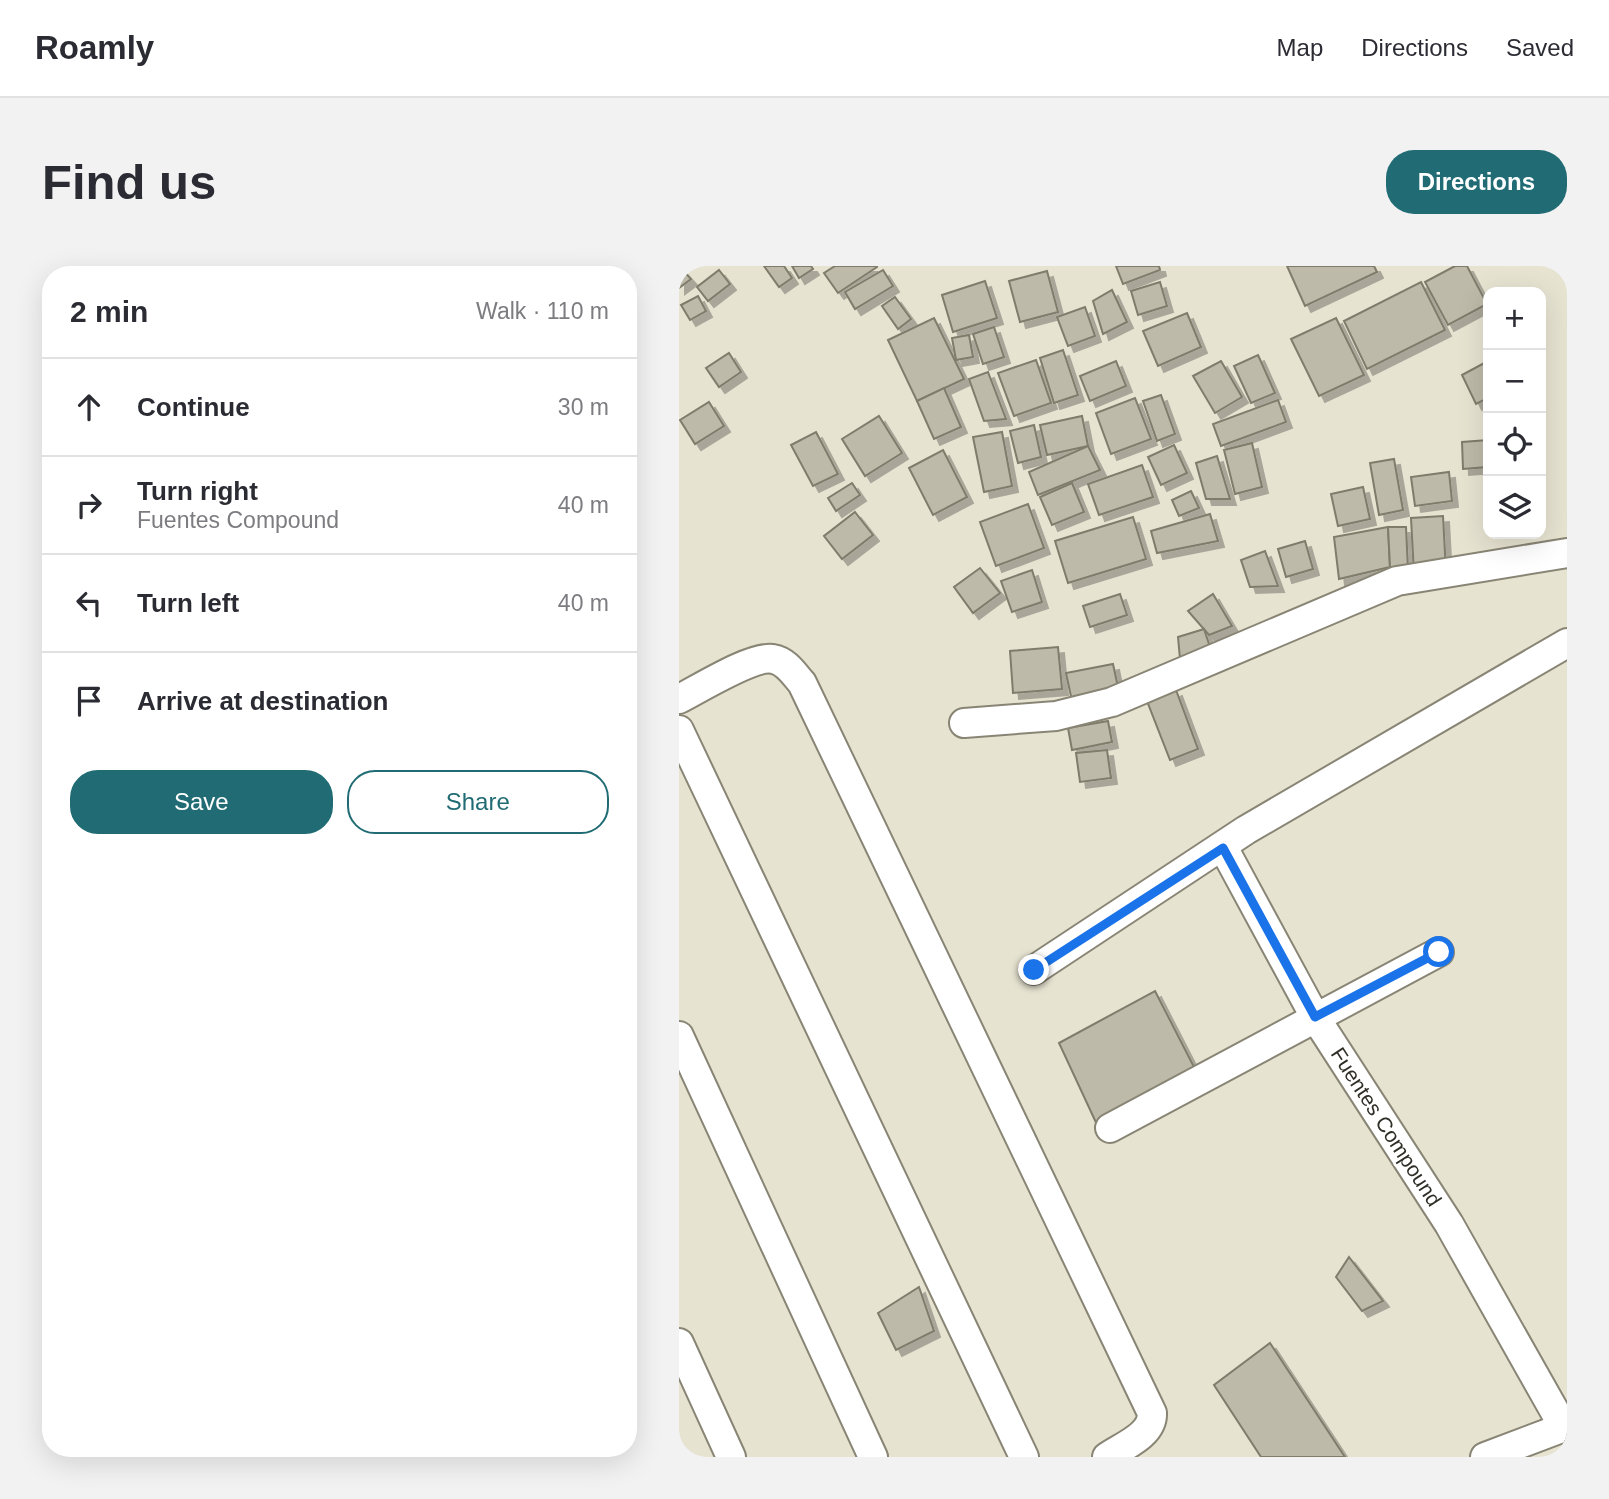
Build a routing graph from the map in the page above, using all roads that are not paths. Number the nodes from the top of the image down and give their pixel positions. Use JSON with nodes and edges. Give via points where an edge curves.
{"nodes":[{"id":1,"x":1567,"y":553,"type":"edge"},
{"id":2,"x":1567,"y":643,"type":"edge"},
{"id":3,"x":679,"y":699,"type":"edge"},
{"id":4,"x":964,"y":723,"type":"dead end"},
{"id":5,"x":679,"y":730,"type":"edge"},
{"id":6,"x":1223,"y":848,"type":"junction"},
{"id":7,"x":1439,"y":952,"type":"dead end"},
{"id":8,"x":1034,"y":970,"type":"dead end"},
{"id":9,"x":1315,"y":1017,"type":"junction"},
{"id":10,"x":679,"y":1036,"type":"edge"},
{"id":11,"x":1110,"y":1128,"type":"dead end"},
{"id":12,"x":679,"y":1343,"type":"edge"},
{"id":13,"x":1565,"y":1426,"type":"edge"},
{"id":14,"x":731,"y":1457,"type":"edge"},
{"id":15,"x":873,"y":1457,"type":"edge"},
{"id":16,"x":1024,"y":1457,"type":"edge"},
{"id":17,"x":1107,"y":1457,"type":"edge"},
{"id":18,"x":1485,"y":1457,"type":"edge"}],
"edges":[{"from":1,"to":4,"type":"street","via":[[1397,581],[1112,702],[1056,716]]},
{"from":2,"to":6,"type":"street","via":[[1246,830]]},
{"from":3,"to":17,"type":"street","via":[[751,663],[772,658],[784,663],[802,683],[1152,1413],[1153,1422],[1146,1431]]},
{"from":5,"to":16,"type":"street"},
{"from":6,"to":8,"type":"street"},
{"from":6,"to":9,"type":"street","name":"Fuentes Compound"},
{"from":7,"to":9,"type":"street"},
{"from":9,"to":11,"type":"street"},
{"from":9,"to":13,"type":"street","name":"Fuentes Compound","via":[[1449,1224]]},
{"from":10,"to":15,"type":"street"},
{"from":12,"to":14,"type":"street"},
{"from":13,"to":18,"type":"street"}]}
